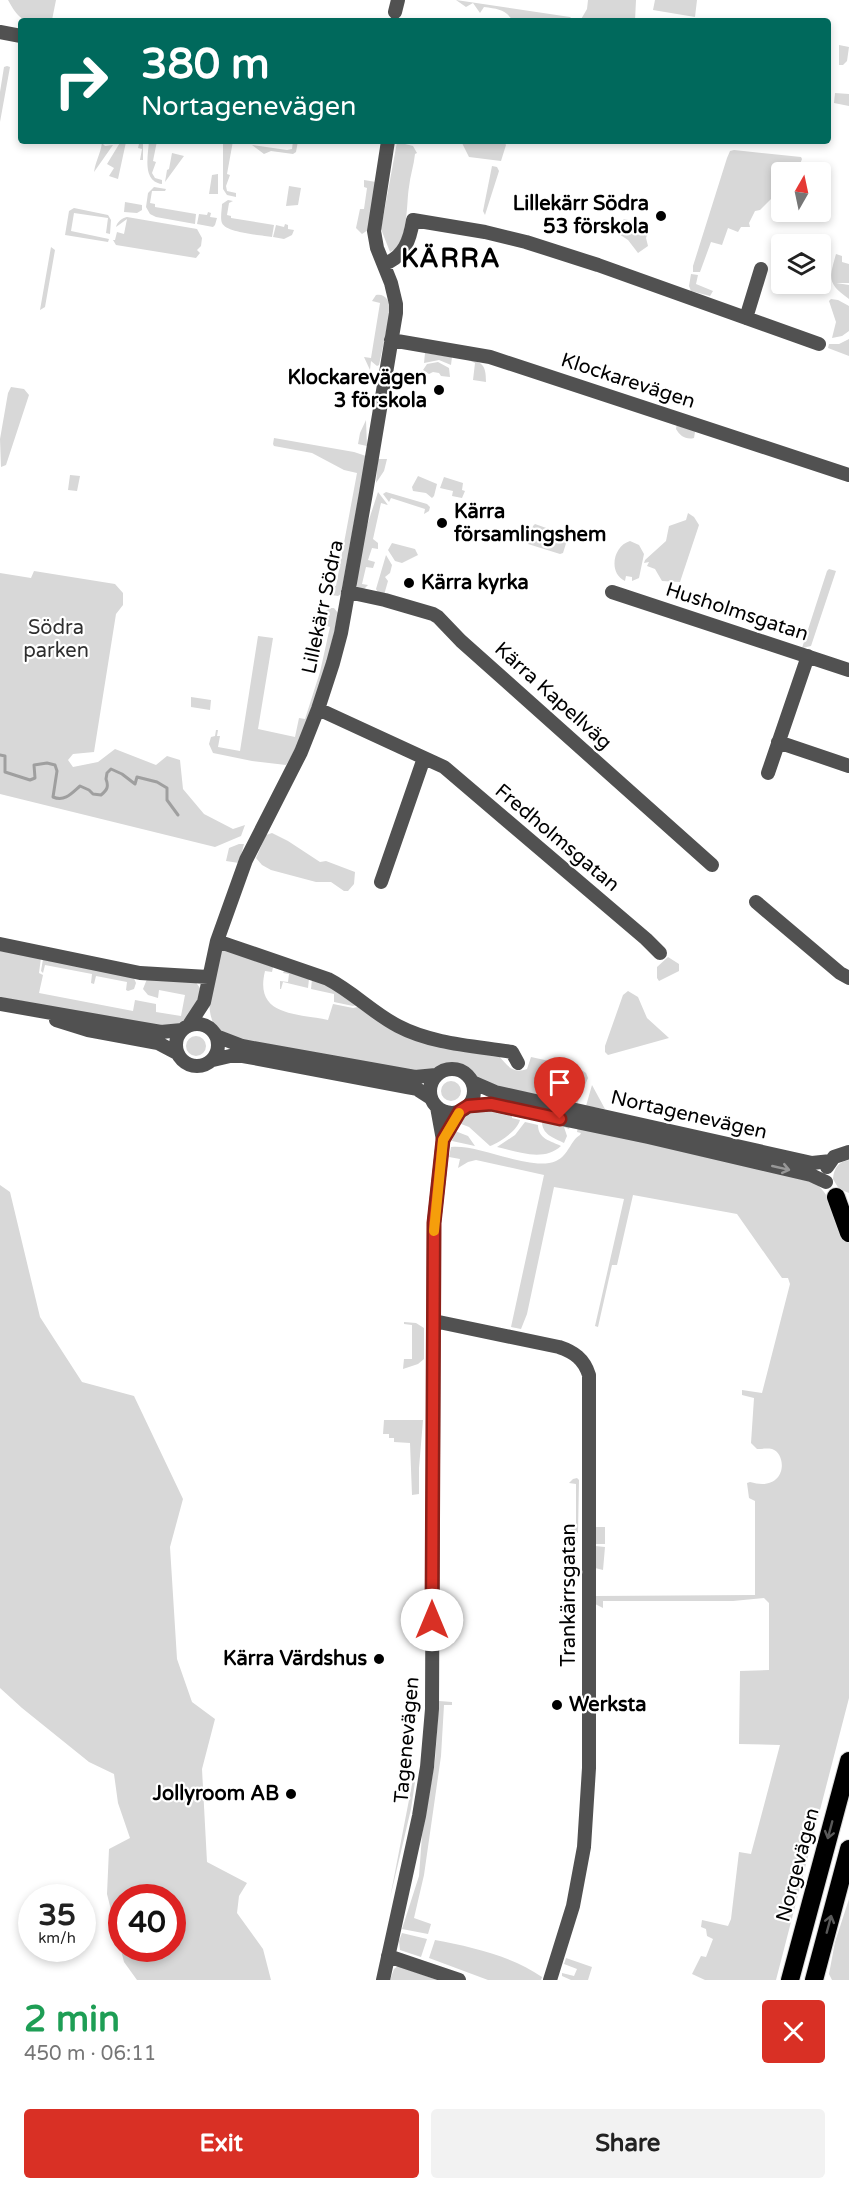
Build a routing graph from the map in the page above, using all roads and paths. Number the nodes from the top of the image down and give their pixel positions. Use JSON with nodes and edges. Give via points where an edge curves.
{"nodes":[{"id":1,"x":0,"y":32,"type":"edge"},
{"id":2,"x":18,"y":35,"type":"edge"},
{"id":3,"x":388,"y":144,"type":"edge"},
{"id":4,"x":384,"y":264,"type":"junction"},
{"id":5,"x":761,"y":269,"type":"dead end"},
{"id":6,"x":746,"y":318,"type":"junction"},
{"id":7,"x":391,"y":340,"type":"junction"},
{"id":8,"x":819,"y":344,"type":"dead end"},
{"id":9,"x":849,"y":475,"type":"edge"},
{"id":10,"x":348,"y":592,"type":"junction"},
{"id":11,"x":612,"y":592,"type":"dead end"},
{"id":12,"x":808,"y":656,"type":"junction"},
{"id":13,"x":849,"y":670,"type":"edge"},
{"id":14,"x":318,"y":709,"type":"junction"},
{"id":15,"x":778,"y":742,"type":"junction"},
{"id":16,"x":424,"y":758,"type":"junction"},
{"id":17,"x":849,"y":766,"type":"edge"},
{"id":18,"x":768,"y":773,"type":"dead end"},
{"id":19,"x":712,"y":865,"type":"dead end"},
{"id":20,"x":381,"y":882,"type":"dead end"},
{"id":21,"x":756,"y":903,"type":"dead end"},
{"id":22,"x":217,"y":941,"type":"junction"},
{"id":23,"x":0,"y":944,"type":"edge"},
{"id":24,"x":660,"y":953,"type":"dead end"},
{"id":25,"x":208,"y":977,"type":"junction"},
{"id":26,"x":849,"y":978,"type":"edge"},
{"id":27,"x":204,"y":1002,"type":"junction"},
{"id":28,"x":0,"y":1004,"type":"edge"},
{"id":29,"x":20,"y":1008,"type":"junction"},
{"id":30,"x":185,"y":1028,"type":"junction"},
{"id":31,"x":214,"y":1032,"type":"junction"},
{"id":32,"x":177,"y":1053,"type":"junction"},
{"id":33,"x":213,"y":1060,"type":"junction"},
{"id":34,"x":518,"y":1063,"type":"dead end"},
{"id":35,"x":436,"y":1076,"type":"junction"},
{"id":36,"x":472,"y":1082,"type":"junction"},
{"id":37,"x":434,"y":1102,"type":"junction"},
{"id":38,"x":464,"y":1108,"type":"junction"},
{"id":39,"x":443,"y":1140,"type":"junction"},
{"id":40,"x":847,"y":1149,"type":"edge"},
{"id":41,"x":831,"y":1161,"type":"junction"},
{"id":42,"x":837,"y":1193,"type":"edge"},
{"id":43,"x":849,"y":1233,"type":"edge"},
{"id":44,"x":434,"y":1321,"type":"junction"},
{"id":45,"x":849,"y":1761,"type":"edge"},
{"id":46,"x":849,"y":1850,"type":"edge"},
{"id":47,"x":388,"y":1956,"type":"junction"},
{"id":48,"x":383,"y":1980,"type":"edge"},
{"id":49,"x":459,"y":1980,"type":"edge"},
{"id":50,"x":550,"y":1980,"type":"edge"},
{"id":51,"x":790,"y":1980,"type":"edge"},
{"id":52,"x":814,"y":1980,"type":"edge"}],
"edges":[{"from":1,"to":2,"type":"street"},
{"from":3,"to":4,"type":"street","name":"Lillekärr Södra","via":[[374,231]]},
{"from":4,"to":6,"type":"street","via":[[400,256],[413,220],[513,238]]},
{"from":4,"to":7,"type":"street","name":"Lillekärr Södra","via":[[396,304]]},
{"from":5,"to":6,"type":"street"},
{"from":6,"to":8,"type":"street"},
{"from":7,"to":9,"type":"street","name":"Klockarevägen","via":[[490,357]]},
{"from":7,"to":10,"type":"street","name":"Lillekärr Södra"},
{"from":10,"to":14,"type":"street","name":"Lillekärr Södra","via":[[333,663]]},
{"from":10,"to":19,"type":"street","name":"Kärra Kapellväg","via":[[438,617]]},
{"from":11,"to":12,"type":"street","name":"Husholmsgatan"},
{"from":12,"to":13,"type":"street","name":"Husholmsgatan"},
{"from":12,"to":15,"type":"street"},
{"from":14,"to":16,"type":"street","name":"Fredholmsgatan"},
{"from":14,"to":22,"type":"street","name":"Lillekärr Södra","via":[[301,752],[246,860]]},
{"from":15,"to":17,"type":"street"},
{"from":15,"to":18,"type":"street"},
{"from":16,"to":20,"type":"street"},
{"from":16,"to":24,"type":"street","name":"Fredholmsgatan","via":[[444,767]]},
{"from":21,"to":26,"type":"street"},
{"from":22,"to":25,"type":"street","name":"Lillekärr Södra"},
{"from":22,"to":34,"type":"street","via":[[328,979],[413,1033],[512,1052]]},
{"from":23,"to":25,"type":"street","via":[[140,973]]},
{"from":25,"to":27,"type":"street","name":"Lillekärr Södra"},
{"from":27,"to":30,"type":"street","name":"Lillekärr Södra"},
{"from":27,"to":31,"type":"street","name":"Lillekärr Södra","via":[[205,1015]]},
{"from":28,"to":29,"type":"street","name":"Nortagenevägen"},
{"from":29,"to":30,"type":"street","name":"Nortagenevägen","via":[[161,1032]]},
{"from":29,"to":32,"type":"street","name":"Nortagenevägen","via":[[88,1030],[158,1043]]},
{"from":30,"to":31,"type":"street","name":"Nortagenevägen","via":[[201,1024]]},
{"from":30,"to":32,"type":"street","via":[[176,1041]]},
{"from":31,"to":33,"type":"street","via":[[218,1048]]},
{"from":31,"to":35,"type":"street","name":"Nortagenevägen","via":[[242,1046],[415,1077]]},
{"from":32,"to":33,"type":"street","name":"Nortagenevägen","via":[[193,1066]]},
{"from":33,"to":37,"type":"street","name":"Nortagenevägen","via":[[243,1056],[407,1086]]},
{"from":35,"to":36,"type":"street","name":"Nortagenevägen","via":[[456,1069]]},
{"from":35,"to":37,"type":"street","via":[[430,1086]]},
{"from":36,"to":38,"type":"street","via":[[474,1094]]},
{"from":36,"to":41,"type":"street","name":"Nortagenevägen","via":[[495,1092],[812,1163]]},
{"from":37,"to":38,"type":"street","name":"Nortagenevägen","via":[[448,1113]]},
{"from":37,"to":39,"type":"street","name":"Tagenevägen"},
{"from":38,"to":39,"type":"street","name":"Tagenevägen"},
{"from":38,"to":42,"type":"street","name":"Nortagenevägen","one_way":true,"via":[[491,1104],[811,1175]]},
{"from":39,"to":44,"type":"street","name":"Tagenevägen","via":[[434,1223]]},
{"from":40,"to":41,"type":"street"},
{"from":41,"to":42,"type":"street","via":[[826,1171]]},
{"from":42,"to":43,"type":"highway"},
{"from":44,"to":47,"type":"street","name":"Tagenevägen","via":[[432,1709],[428,1767]]},
{"from":44,"to":50,"type":"street","name":"Trankärrsgatan","via":[[559,1347],[579,1357],[589,1375],[589,1768],[585,1836],[573,1906]]},
{"from":45,"to":51,"type":"highway","name":"Norgevägen","one_way":true},
{"from":52,"to":46,"type":"highway","one_way":true},
{"from":47,"to":48,"type":"street","name":"Tagenevägen"},
{"from":47,"to":49,"type":"street"}]}
